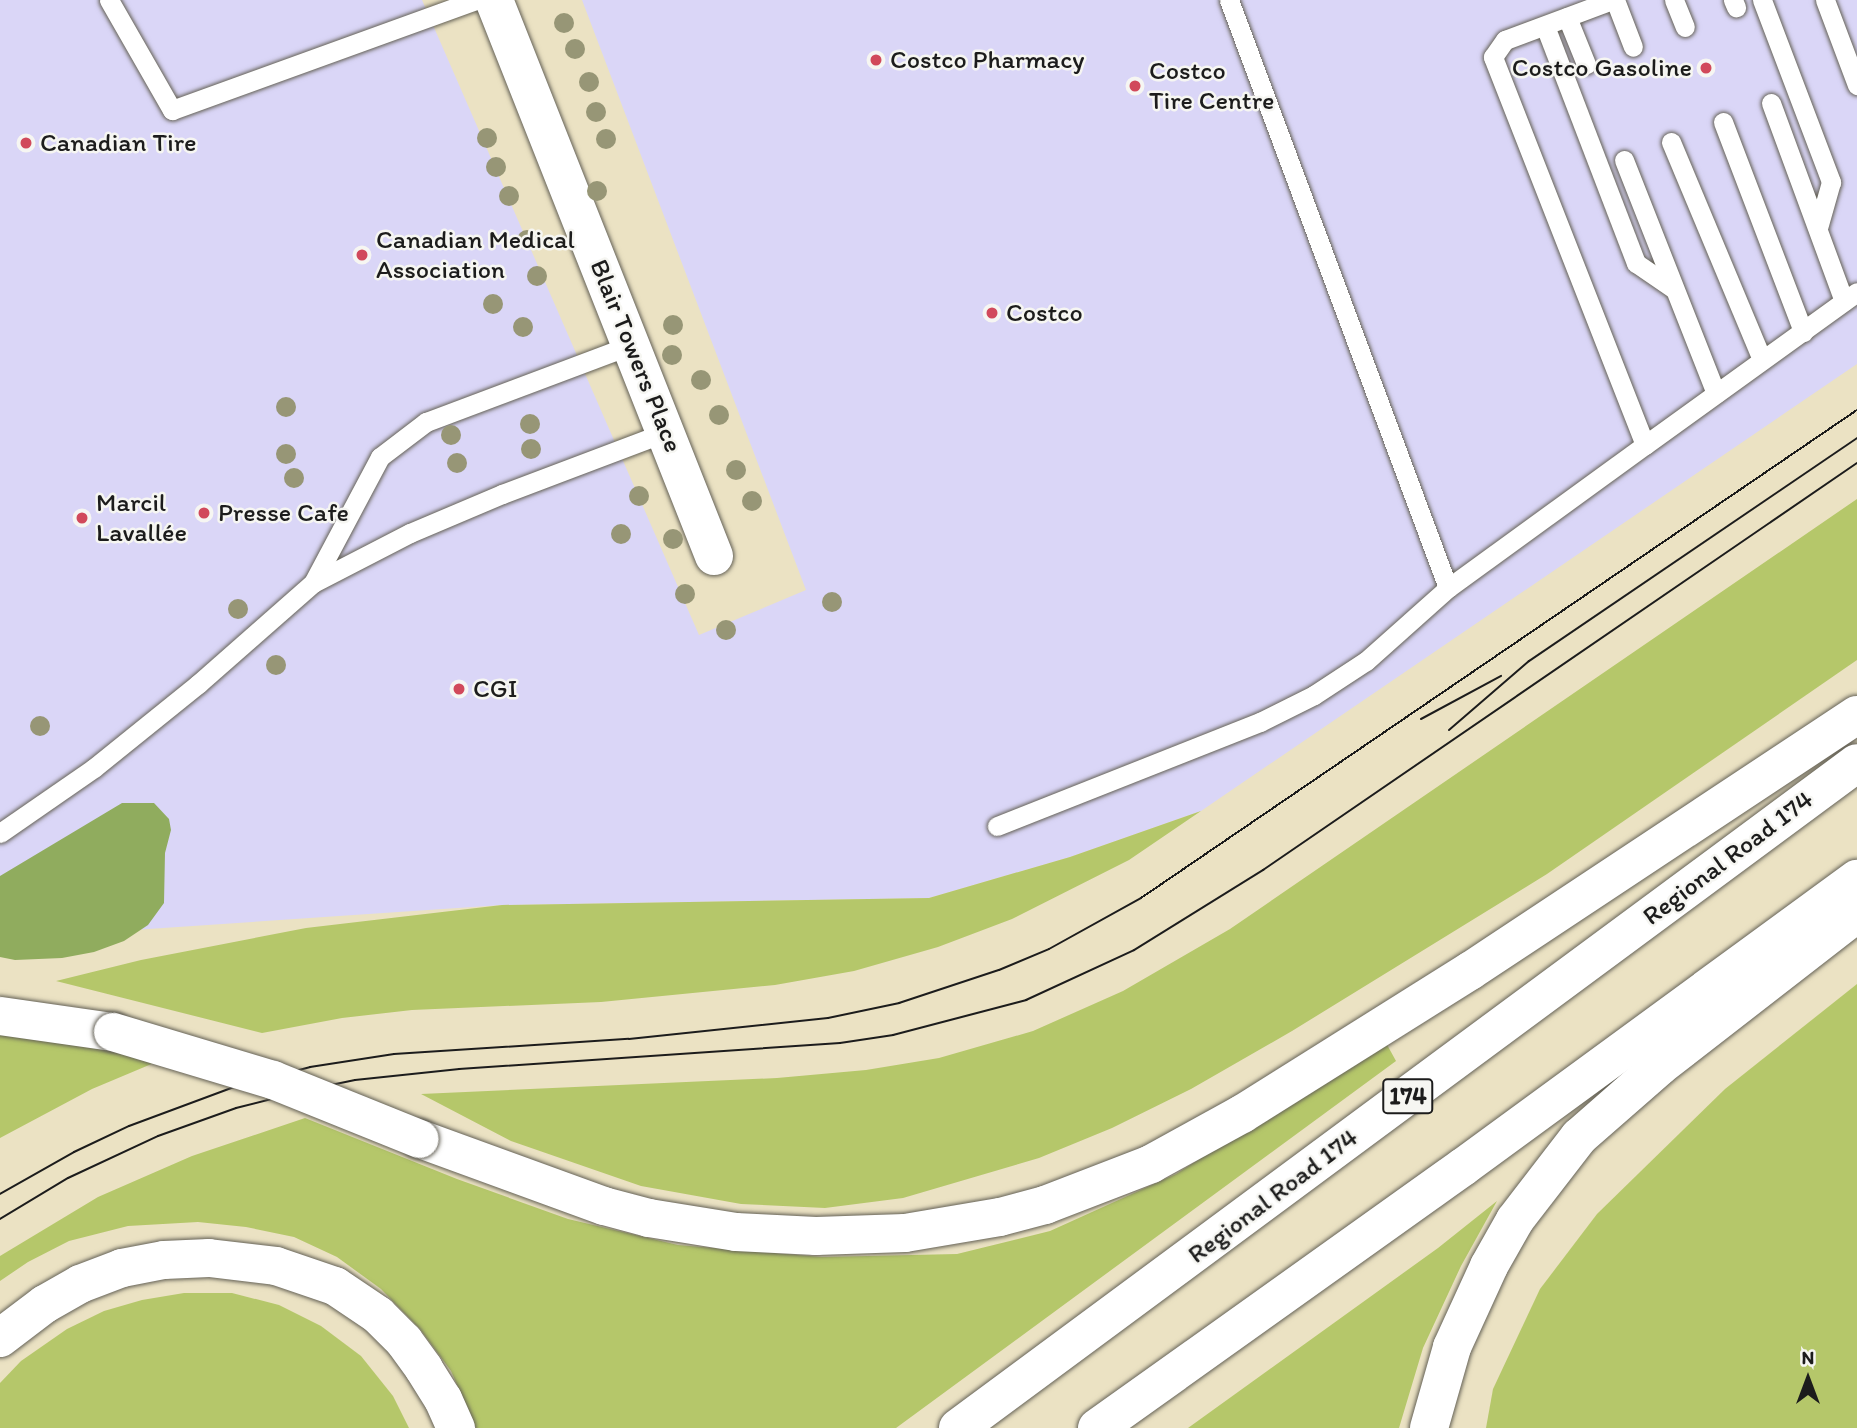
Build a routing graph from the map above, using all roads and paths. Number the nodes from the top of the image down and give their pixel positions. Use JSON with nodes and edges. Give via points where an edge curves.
{"nodes":[{"id":1,"x":109,"y":0,"type":"edge"},
{"id":2,"x":476,"y":0,"type":"edge"},
{"id":3,"x":495,"y":0,"type":"edge"},
{"id":4,"x":1229,"y":0,"type":"edge"},
{"id":5,"x":1614,"y":0,"type":"edge"},
{"id":6,"x":1674,"y":0,"type":"edge"},
{"id":7,"x":1762,"y":0,"type":"edge"},
{"id":8,"x":1825,"y":0,"type":"edge"},
{"id":9,"x":1567,"y":17,"type":"junction"},
{"id":10,"x":1545,"y":26,"type":"junction"},
{"id":11,"x":1685,"y":27,"type":"dead end"},
{"id":12,"x":1633,"y":47,"type":"dead end"},
{"id":13,"x":1586,"y":64,"type":"dead end"},
{"id":14,"x":1857,"y":85,"type":"edge"},
{"id":15,"x":1771,"y":103,"type":"dead end"},
{"id":16,"x":1723,"y":122,"type":"dead end"},
{"id":17,"x":1671,"y":142,"type":"dead end"},
{"id":18,"x":1625,"y":160,"type":"dead end"},
{"id":19,"x":1818,"y":228,"type":"junction"},
{"id":20,"x":1674,"y":289,"type":"junction"},
{"id":21,"x":1850,"y":296,"type":"edge"},
{"id":22,"x":1803,"y":332,"type":"junction"},
{"id":23,"x":631,"y":345,"type":"junction"},
{"id":24,"x":1762,"y":360,"type":"junction"},
{"id":25,"x":1716,"y":394,"type":"junction"},
{"id":26,"x":666,"y":432,"type":"junction"},
{"id":27,"x":1645,"y":445,"type":"junction"},
{"id":28,"x":714,"y":556,"type":"dead end"},
{"id":29,"x":313,"y":583,"type":"junction"},
{"id":30,"x":1448,"y":588,"type":"junction"},
{"id":31,"x":1857,"y":715,"type":"edge"},
{"id":32,"x":1857,"y":763,"type":"edge"},
{"id":33,"x":996,"y":826,"type":"dead end"},
{"id":34,"x":0,"y":833,"type":"edge"},
{"id":35,"x":1857,"y":879,"type":"edge"},
{"id":36,"x":1857,"y":913,"type":"edge"},
{"id":37,"x":0,"y":1016,"type":"edge"},
{"id":38,"x":0,"y":1338,"type":"edge"},
{"id":39,"x":456,"y":1428,"type":"edge"},
{"id":40,"x":958,"y":1428,"type":"edge"},
{"id":41,"x":1097,"y":1428,"type":"edge"},
{"id":42,"x":1429,"y":1428,"type":"edge"}],
"edges":[{"from":1,"to":2,"type":"lane","via":[[172,110]]},
{"from":3,"to":23,"type":"main road","name":"Blair Towers Place"},
{"from":4,"to":30,"type":"lane"},
{"from":5,"to":9,"type":"lane"},
{"from":5,"to":12,"type":"lane"},
{"from":6,"to":11,"type":"lane"},
{"from":7,"to":19,"type":"lane","via":[[1831,182]]},
{"from":8,"to":14,"type":"lane"},
{"from":9,"to":10,"type":"lane"},
{"from":9,"to":13,"type":"lane"},
{"from":10,"to":20,"type":"lane","via":[[1636,263]]},
{"from":10,"to":27,"type":"lane","via":[[1505,40],[1493,57]]},
{"from":15,"to":19,"type":"lane"},
{"from":16,"to":22,"type":"lane"},
{"from":17,"to":24,"type":"lane"},
{"from":18,"to":20,"type":"lane"},
{"from":19,"to":21,"type":"lane"},
{"from":20,"to":25,"type":"lane"},
{"from":21,"to":22,"type":"lane"},
{"from":22,"to":24,"type":"lane"},
{"from":23,"to":26,"type":"main road","name":"Blair Towers Place"},
{"from":23,"to":29,"type":"lane","via":[[426,422],[380,457]]},
{"from":24,"to":25,"type":"lane"},
{"from":25,"to":27,"type":"lane"},
{"from":26,"to":28,"type":"main road","name":"Blair Towers Place"},
{"from":26,"to":29,"type":"lane","via":[[410,533]]},
{"from":27,"to":30,"type":"lane"},
{"from":29,"to":34,"type":"lane","via":[[94,768]]},
{"from":30,"to":33,"type":"lane","via":[[1366,661],[1314,695],[1259,722]]},
{"from":31,"to":37,"type":"main road","bridge":true,"via":[[1515,942],[1242,1114],[1151,1164],[1045,1205],[905,1233],[816,1236],[736,1232],[649,1218],[420,1139],[262,1077],[113,1032]]},
{"from":32,"to":40,"type":"main road","name":"Regional Road 174","number":"174"},
{"from":35,"to":41,"type":"main road"},
{"from":36,"to":42,"type":"main road","via":[[1660,1066],[1579,1138],[1516,1220],[1489,1266],[1452,1347]]},
{"from":38,"to":39,"type":"main road","via":[[45,1304],[122,1268],[209,1258],[276,1266],[335,1286],[378,1315],[424,1368]]}]}
